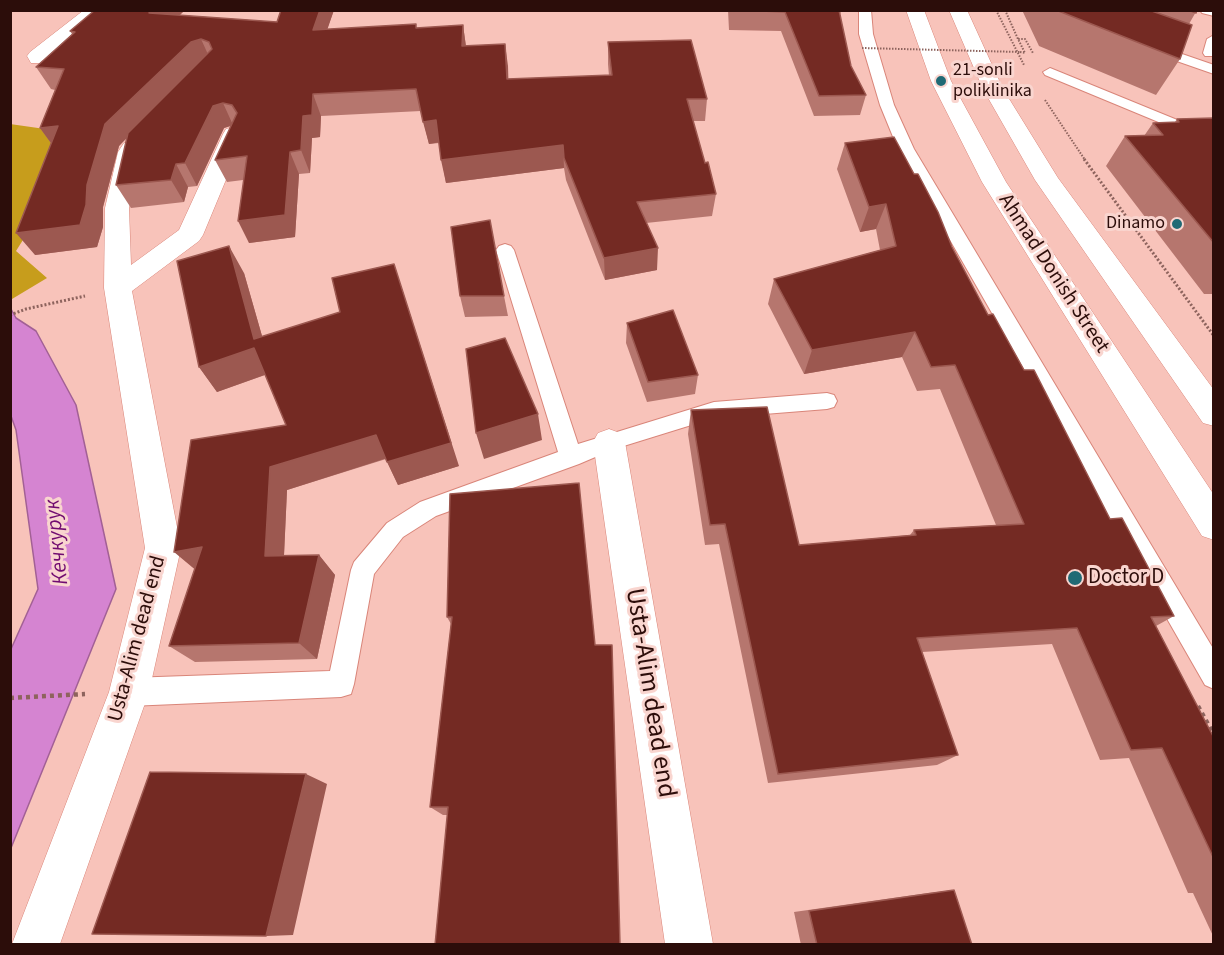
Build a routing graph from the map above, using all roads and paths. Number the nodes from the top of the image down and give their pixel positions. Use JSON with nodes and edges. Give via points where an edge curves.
{"nodes":[{"id":1,"x":96,"y":10,"type":"edge"},
{"id":2,"x":864,"y":10,"type":"edge"},
{"id":3,"x":915,"y":10,"type":"edge"},
{"id":4,"x":958,"y":10,"type":"edge"},
{"id":5,"x":996,"y":10,"type":"edge"},
{"id":6,"x":1005,"y":10,"type":"edge"},
{"id":7,"x":1206,"y":10,"type":"edge"},
{"id":8,"x":1214,"y":12,"type":"edge"},
{"id":9,"x":1018,"y":39,"type":"junction"},
{"id":10,"x":1214,"y":39,"type":"edge"},
{"id":11,"x":1137,"y":42,"type":"edge"},
{"id":12,"x":862,"y":48,"type":"dead end"},
{"id":13,"x":1030,"y":50,"type":"dead end"},
{"id":14,"x":1210,"y":53,"type":"dead end"},
{"id":15,"x":38,"y":59,"type":"dead end"},
{"id":16,"x":1214,"y":70,"type":"edge"},
{"id":17,"x":1050,"y":72,"type":"dead end"},
{"id":18,"x":1030,"y":74,"type":"dead end"},
{"id":19,"x":1041,"y":93,"type":"dead end"},
{"id":20,"x":148,"y":131,"type":"edge"},
{"id":21,"x":234,"y":134,"type":"edge"},
{"id":22,"x":1214,"y":141,"type":"edge"},
{"id":23,"x":504,"y":250,"type":"dead end"},
{"id":24,"x":118,"y":288,"type":"junction"},
{"id":25,"x":10,"y":315,"type":"edge"},
{"id":26,"x":1214,"y":336,"type":"edge"},
{"id":27,"x":828,"y":401,"type":"dead end"},
{"id":28,"x":1214,"y":414,"type":"edge"},
{"id":29,"x":609,"y":442,"type":"junction"},
{"id":30,"x":571,"y":458,"type":"junction"},
{"id":31,"x":1214,"y":525,"type":"edge"},
{"id":32,"x":1214,"y":676,"type":"edge"},
{"id":33,"x":129,"y":692,"type":"junction"},
{"id":34,"x":10,"y":698,"type":"edge"},
{"id":35,"x":36,"y":945,"type":"edge"},
{"id":36,"x":689,"y":945,"type":"edge"}],
"edges":[{"from":1,"to":15,"type":"street"},
{"from":2,"to":32,"type":"lane","via":[[866,34],[887,105],[906,149]]},
{"from":3,"to":31,"type":"street","name":"Ahmad Donish Street","via":[[941,81],[994,182]]},
{"from":4,"to":28,"type":"street","via":[[993,89],[1047,180]]},
{"from":5,"to":18,"type":"path"},
{"from":6,"to":9,"type":"path"},
{"from":7,"to":8,"type":"lane"},
{"from":9,"to":12,"type":"path","bridge":true,"via":[[1025,52]]},
{"from":9,"to":13,"type":"path","via":[[1025,39]]},
{"from":10,"to":14,"type":"lane"},
{"from":11,"to":16,"type":"lane"},
{"from":17,"to":22,"type":"lane"},
{"from":19,"to":26,"type":"path","via":[[1098,179]]},
{"from":20,"to":24,"type":"street","name":"Usta-Alim dead end","via":[[129,152],[117,208]]},
{"from":21,"to":24,"type":"street","via":[[190,235]]},
{"from":23,"to":30,"type":"lane"},
{"from":24,"to":25,"type":"path"},
{"from":24,"to":33,"type":"street","name":"Usta-Alim dead end","via":[[163,548]]},
{"from":27,"to":29,"type":"lane","via":[[714,410]]},
{"from":29,"to":30,"type":"lane"},
{"from":29,"to":36,"type":"street","name":"Usta-Alim dead end"},
{"from":30,"to":33,"type":"lane","via":[[428,509],[395,530],[363,570],[341,684]]},
{"from":33,"to":34,"type":"path"},
{"from":33,"to":35,"type":"street","name":"Usta-Alim dead end"}]}
